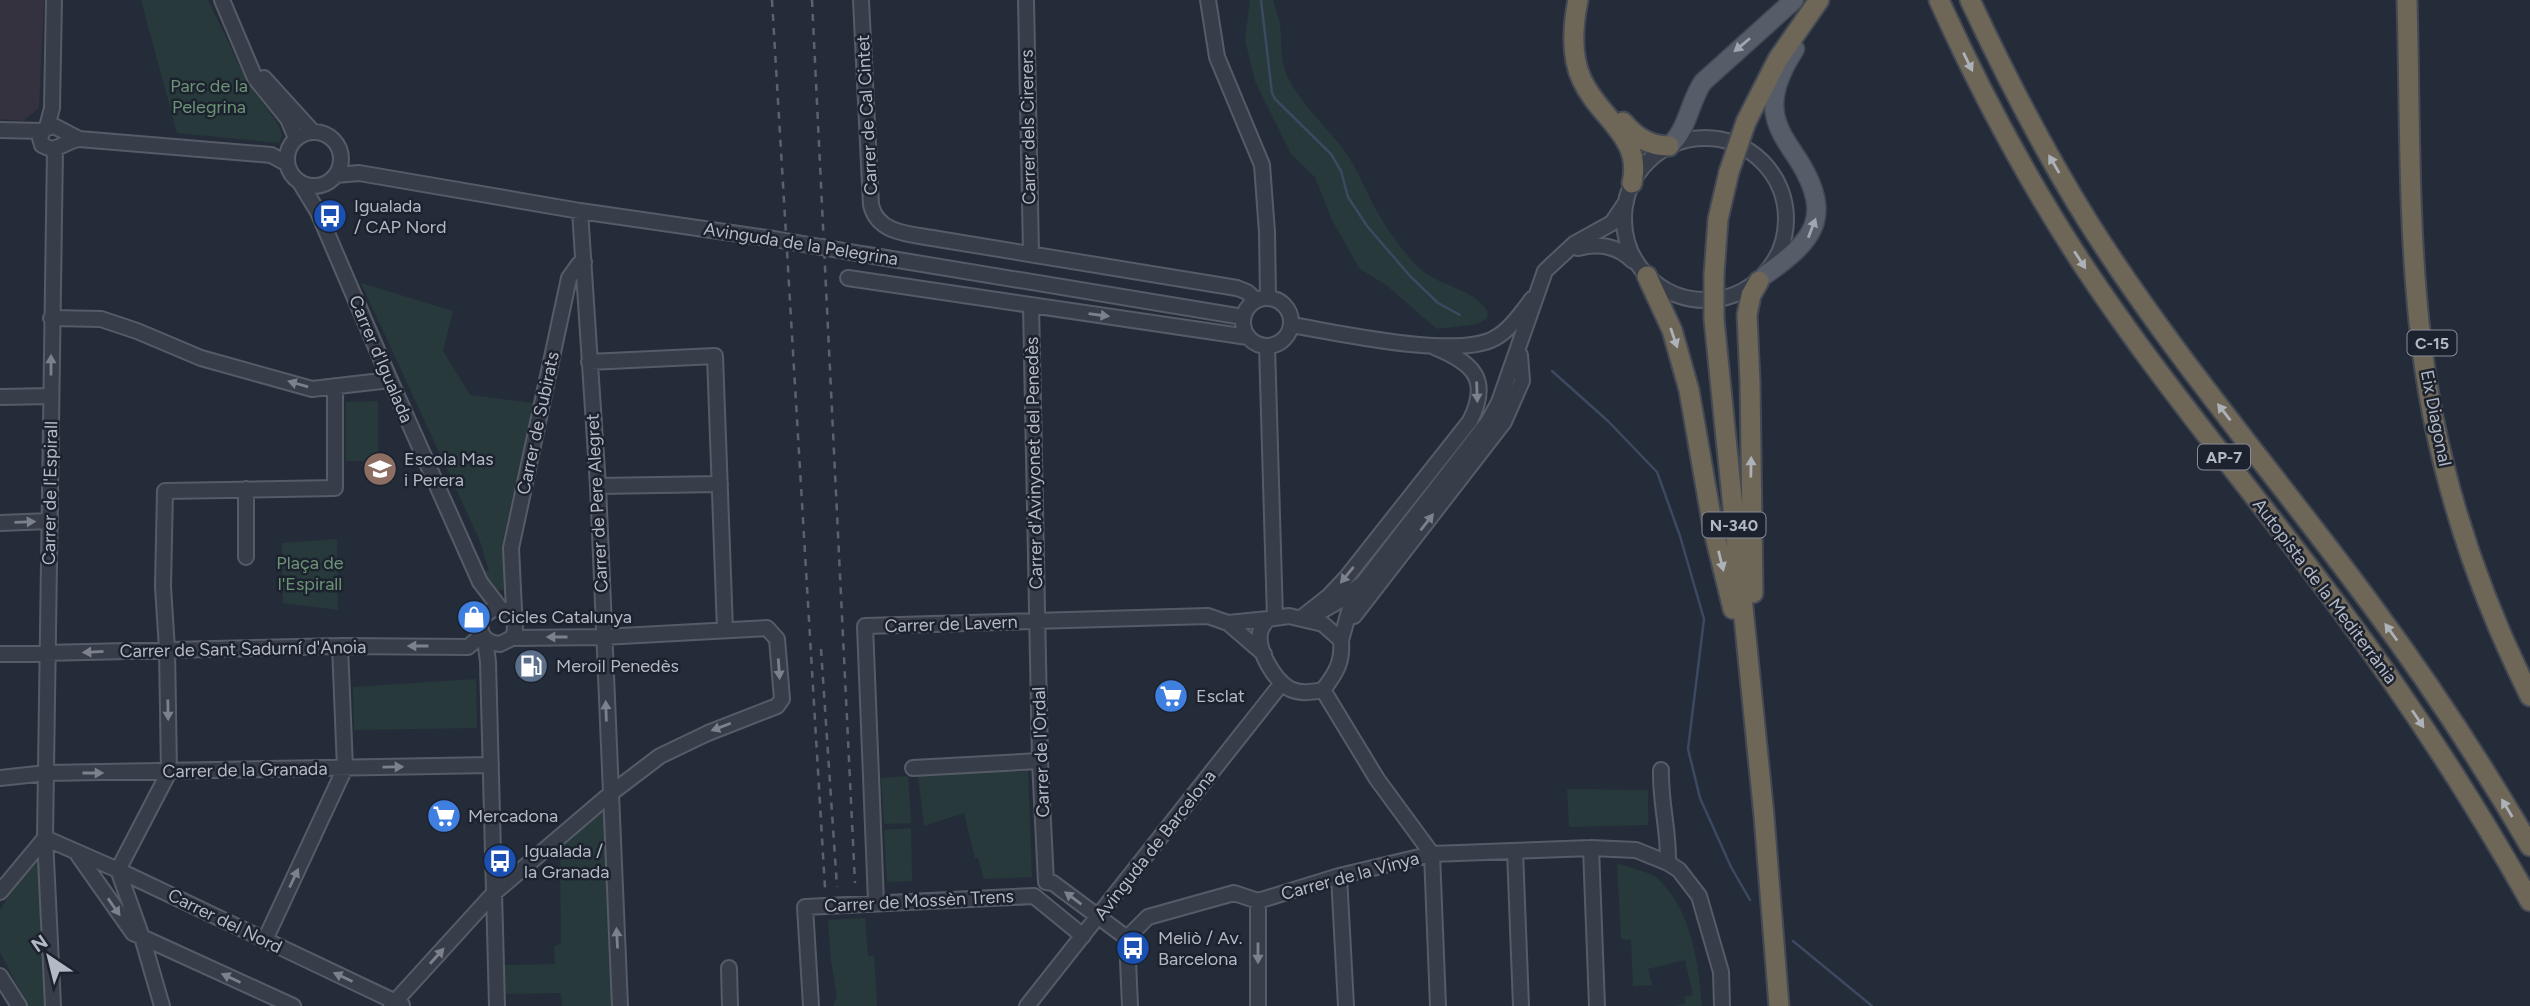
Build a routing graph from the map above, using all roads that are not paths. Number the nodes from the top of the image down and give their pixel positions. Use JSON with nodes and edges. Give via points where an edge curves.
{"nodes":[{"id":1,"x":54,"y":0,"type":"edge"},
{"id":2,"x":222,"y":0,"type":"edge"},
{"id":3,"x":861,"y":0,"type":"edge"},
{"id":4,"x":1026,"y":0,"type":"edge"},
{"id":5,"x":1208,"y":0,"type":"edge"},
{"id":6,"x":1578,"y":0,"type":"edge"},
{"id":7,"x":1590,"y":0,"type":"edge"},
{"id":8,"x":1794,"y":0,"type":"edge"},
{"id":9,"x":1819,"y":0,"type":"edge"},
{"id":10,"x":1829,"y":0,"type":"edge"},
{"id":11,"x":1939,"y":0,"type":"edge"},
{"id":12,"x":1970,"y":0,"type":"edge"},
{"id":13,"x":2407,"y":0,"type":"edge"},
{"id":14,"x":2417,"y":0,"type":"edge"},
{"id":15,"x":245,"y":51,"type":"junction"},
{"id":16,"x":0,"y":130,"type":"edge"},
{"id":17,"x":313,"y":132,"type":"junction"},
{"id":18,"x":52,"y":135,"type":"junction"},
{"id":19,"x":293,"y":143,"type":"junction"},
{"id":20,"x":1669,"y":146,"type":"junction"},
{"id":21,"x":271,"y":155,"type":"junction"},
{"id":22,"x":341,"y":159,"type":"junction"},
{"id":23,"x":286,"y":163,"type":"junction"},
{"id":24,"x":359,"y":173,"type":"junction"},
{"id":25,"x":336,"y":175,"type":"junction"},
{"id":26,"x":301,"y":184,"type":"junction"},
{"id":27,"x":317,"y":187,"type":"junction"},
{"id":28,"x":1629,"y":193,"type":"junction"},
{"id":29,"x":580,"y":211,"type":"junction"},
{"id":30,"x":318,"y":212,"type":"junction"},
{"id":31,"x":883,"y":226,"type":"joint"},
{"id":32,"x":1031,"y":253,"type":"junction"},
{"id":33,"x":1563,"y":253,"type":"junction"},
{"id":34,"x":584,"y":262,"type":"junction"},
{"id":35,"x":1643,"y":272,"type":"junction"},
{"id":36,"x":848,"y":278,"type":"dead end"},
{"id":37,"x":1762,"y":278,"type":"junction"},
{"id":38,"x":1539,"y":289,"type":"junction"},
{"id":39,"x":1262,"y":299,"type":"junction"},
{"id":40,"x":1031,"y":304,"type":"junction"},
{"id":41,"x":1243,"y":317,"type":"junction"},
{"id":42,"x":51,"y":318,"type":"junction"},
{"id":43,"x":1291,"y":325,"type":"junction"},
{"id":44,"x":1248,"y":337,"type":"junction"},
{"id":45,"x":1267,"y":346,"type":"junction"},
{"id":46,"x":1434,"y":347,"type":"junction"},
{"id":47,"x":1519,"y":351,"type":"junction"},
{"id":48,"x":589,"y":362,"type":"junction"},
{"id":49,"x":390,"y":380,"type":"junction"},
{"id":50,"x":334,"y":386,"type":"junction"},
{"id":51,"x":51,"y":396,"type":"junction"},
{"id":52,"x":0,"y":397,"type":"edge"},
{"id":53,"x":720,"y":484,"type":"junction"},
{"id":54,"x":598,"y":486,"type":"junction"},
{"id":55,"x":246,"y":489,"type":"junction"},
{"id":56,"x":49,"y":521,"type":"junction"},
{"id":57,"x":0,"y":523,"type":"edge"},
{"id":58,"x":246,"y":557,"type":"dead end"},
{"id":59,"x":1363,"y":583,"type":"junction"},
{"id":60,"x":501,"y":612,"type":"junction"},
{"id":61,"x":1304,"y":618,"type":"junction"},
{"id":62,"x":1272,"y":619,"type":"junction"},
{"id":63,"x":1038,"y":622,"type":"junction"},
{"id":64,"x":1228,"y":623,"type":"junction"},
{"id":65,"x":725,"y":630,"type":"junction"},
{"id":66,"x":603,"y":637,"type":"junction"},
{"id":67,"x":512,"y":638,"type":"junction"},
{"id":68,"x":1342,"y":638,"type":"junction"},
{"id":69,"x":488,"y":640,"type":"junction"},
{"id":70,"x":340,"y":646,"type":"junction"},
{"id":71,"x":167,"y":649,"type":"junction"},
{"id":72,"x":0,"y":654,"type":"edge"},
{"id":73,"x":48,"y":654,"type":"junction"},
{"id":74,"x":1264,"y":654,"type":"junction"},
{"id":75,"x":2530,"y":670,"type":"edge"},
{"id":76,"x":1282,"y":683,"type":"junction"},
{"id":77,"x":1323,"y":690,"type":"junction"},
{"id":78,"x":2530,"y":696,"type":"edge"},
{"id":79,"x":1755,"y":731,"type":"junction"},
{"id":80,"x":1040,"y":761,"type":"junction"},
{"id":81,"x":491,"y":765,"type":"junction"},
{"id":82,"x":345,"y":768,"type":"junction"},
{"id":83,"x":913,"y":768,"type":"dead end"},
{"id":84,"x":1661,"y":770,"type":"dead end"},
{"id":85,"x":169,"y":772,"type":"junction"},
{"id":86,"x":46,"y":773,"type":"junction"},
{"id":87,"x":0,"y":778,"type":"edge"},
{"id":88,"x":610,"y":794,"type":"junction"},
{"id":89,"x":46,"y":838,"type":"junction"},
{"id":90,"x":2530,"y":846,"type":"edge"},
{"id":91,"x":1591,"y":848,"type":"junction"},
{"id":92,"x":76,"y":851,"type":"junction"},
{"id":93,"x":1515,"y":851,"type":"junction"},
{"id":94,"x":1432,"y":854,"type":"junction"},
{"id":95,"x":1668,"y":863,"type":"junction"},
{"id":96,"x":118,"y":870,"type":"junction"},
{"id":97,"x":1339,"y":876,"type":"junction"},
{"id":98,"x":96,"y":881,"type":"junction"},
{"id":99,"x":1046,"y":881,"type":"junction"},
{"id":100,"x":0,"y":892,"type":"edge"},
{"id":101,"x":493,"y":894,"type":"junction"},
{"id":102,"x":1034,"y":896,"type":"junction"},
{"id":103,"x":1258,"y":901,"type":"junction"},
{"id":104,"x":2530,"y":901,"type":"edge"},
{"id":105,"x":876,"y":902,"type":"junction"},
{"id":106,"x":1099,"y":917,"type":"junction"},
{"id":107,"x":1083,"y":936,"type":"junction"},
{"id":108,"x":142,"y":937,"type":"junction"},
{"id":109,"x":1127,"y":938,"type":"junction"},
{"id":110,"x":265,"y":940,"type":"junction"},
{"id":111,"x":729,"y":968,"type":"dead end"},
{"id":112,"x":0,"y":976,"type":"edge"},
{"id":113,"x":10,"y":1000,"type":"edge"},
{"id":114,"x":397,"y":1005,"type":"edge"},
{"id":115,"x":53,"y":1006,"type":"edge"},
{"id":116,"x":162,"y":1006,"type":"edge"},
{"id":117,"x":293,"y":1006,"type":"edge"},
{"id":118,"x":497,"y":1006,"type":"edge"},
{"id":119,"x":620,"y":1006,"type":"edge"},
{"id":120,"x":730,"y":1006,"type":"edge"},
{"id":121,"x":811,"y":1006,"type":"edge"},
{"id":122,"x":1027,"y":1006,"type":"edge"},
{"id":123,"x":1130,"y":1006,"type":"edge"},
{"id":124,"x":1258,"y":1006,"type":"edge"},
{"id":125,"x":1346,"y":1006,"type":"edge"},
{"id":126,"x":1438,"y":1006,"type":"edge"},
{"id":127,"x":1521,"y":1006,"type":"edge"},
{"id":128,"x":1597,"y":1006,"type":"edge"},
{"id":129,"x":1722,"y":1006,"type":"edge"},
{"id":130,"x":1779,"y":1006,"type":"edge"}],
"edges":[{"from":1,"to":18,"type":"street","name":"Carrer de l'Espirall"},
{"from":2,"to":15,"type":"street"},
{"from":3,"to":31,"type":"street","name":"Carrer de Cal Cintet","via":[[871,205]]},
{"from":4,"to":32,"type":"street","name":"Carrer dels Cirerers"},
{"from":5,"to":39,"type":"street","via":[[1217,57],[1262,165],[1267,232]]},
{"from":6,"to":28,"type":"highway","via":[[1574,32],[1578,71],[1592,98],[1630,147],[1636,165]]},
{"from":7,"to":20,"type":"highway","via":[[1587,54],[1605,98],[1640,139]]},
{"from":8,"to":20,"type":"main road","one_way":true,"via":[[1703,82],[1679,136]]},
{"from":9,"to":79,"type":"highway","number":"N-340","bridge":true,"via":[[1772,68],[1746,122],[1718,219],[1714,319]]},
{"from":37,"to":10,"type":"main road","one_way":true,"via":[[1804,244],[1816,218],[1815,193],[1782,134],[1775,100],[1788,60]]},
{"from":11,"to":104,"type":"highway","name":"Autopista de la Mediterrània","number":"AP-7","one_way":true,"via":[[2004,132],[2081,262],[2387,674],[2451,769]]},
{"from":90,"to":12,"type":"highway","name":"Autopista de la Mediterrània","number":"AP-7","one_way":true,"via":[[2400,644],[2173,344],[2094,230],[2037,134]]},
{"from":13,"to":78,"type":"highway","name":"Eix Diagonal","number":"C-15","via":[[2414,268],[2433,409],[2470,552]]},
{"from":14,"to":75,"type":"highway","name":"Eix Diagonal","number":"C-15","via":[[2424,246],[2438,383],[2473,527]]},
{"from":15,"to":17,"type":"street","name":"Avinguda de la Pelegrina"},
{"from":15,"to":19,"type":"street","via":[[255,78],[288,119]]},
{"from":16,"to":18,"type":"street"},
{"from":17,"to":19,"type":"street"},
{"from":17,"to":22,"type":"street","name":"Avinguda de la Pelegrina","via":[[336,143]]},
{"from":18,"to":21,"type":"street"},
{"from":18,"to":42,"type":"street","name":"Carrer de l'Espirall"},
{"from":19,"to":21,"type":"street"},
{"from":19,"to":23,"type":"street"},
{"from":20,"to":28,"type":"street","via":[[1649,161]]},
{"from":20,"to":37,"type":"street","via":[[1696,139],[1730,142],[1753,153],[1771,171],[1787,220],[1779,253]]},
{"from":21,"to":23,"type":"street"},
{"from":22,"to":24,"type":"street","name":"Avinguda de la Pelegrina"},
{"from":22,"to":25,"type":"street"},
{"from":23,"to":26,"type":"street"},
{"from":24,"to":25,"type":"street","name":"Avinguda de la Pelegrina"},
{"from":24,"to":29,"type":"street","name":"Avinguda de la Pelegrina"},
{"from":25,"to":27,"type":"street","name":"Avinguda de la Pelegrina"},
{"from":26,"to":27,"type":"street"},
{"from":26,"to":30,"type":"street","name":"Carrer d'Igualada"},
{"from":27,"to":30,"type":"street","name":"Carrer d'Igualada"},
{"from":28,"to":33,"type":"street","via":[[1612,223]]},
{"from":28,"to":35,"type":"street","via":[[1626,241]]},
{"from":29,"to":34,"type":"street","name":"Carrer de Pere Alegret"},
{"from":29,"to":41,"type":"street","name":"Avinguda de la Pelegrina","bridge":true},
{"from":30,"to":49,"type":"street","name":"Carrer d'Igualada"},
{"from":31,"to":32,"type":"street","name":"Avinguda de la Pelegrina"},
{"from":32,"to":39,"type":"street","name":"Avinguda de la Pelegrina","via":[[1237,288]]},
{"from":33,"to":35,"type":"street","via":[[1594,245],[1612,247]]},
{"from":33,"to":38,"type":"street","via":[[1545,271]]},
{"from":34,"to":48,"type":"street","name":"Carrer de Pere Alegret"},
{"from":34,"to":60,"type":"street","name":"Carrer de Subirats","via":[[569,278],[511,548],[513,591]]},
{"from":35,"to":37,"type":"street","via":[[1667,291],[1695,300],[1725,298]]},
{"from":35,"to":79,"type":"highway","one_way":true,"via":[[1672,330],[1689,390]]},
{"from":36,"to":40,"type":"street","name":"Avinguda de la Pelegrina"},
{"from":79,"to":37,"type":"highway","one_way":true,"via":[[1747,315],[1751,295]]},
{"from":38,"to":46,"type":"street","via":[[1495,339],[1468,347]]},
{"from":38,"to":47,"type":"street"},
{"from":39,"to":41,"type":"street","via":[[1250,304]]},
{"from":39,"to":43,"type":"street","via":[[1286,306]]},
{"from":40,"to":44,"type":"street","name":"Avinguda de la Pelegrina","one_way":true},
{"from":40,"to":63,"type":"street","name":"Carrer d'Avinyonet del Penedès"},
{"from":41,"to":44,"type":"street"},
{"from":50,"to":42,"type":"street","one_way":true,"via":[[312,388],[201,358],[101,320]]},
{"from":51,"to":42,"type":"street","name":"Carrer de l'Espirall","one_way":true},
{"from":43,"to":45,"type":"street","via":[[1285,338]]},
{"from":43,"to":46,"type":"street"},
{"from":44,"to":45,"type":"street"},
{"from":45,"to":62,"type":"street"},
{"from":46,"to":61,"type":"street","one_way":true,"via":[[1471,369],[1480,393],[1477,407],[1346,578]]},
{"from":47,"to":59,"type":"street","via":[[1488,422]]},
{"from":68,"to":47,"type":"street","one_way":true,"via":[[1362,605],[1504,422],[1522,381]]},
{"from":48,"to":53,"type":"street","via":[[715,356]]},
{"from":48,"to":54,"type":"street","name":"Carrer de Pere Alegret"},
{"from":49,"to":50,"type":"street"},
{"from":49,"to":60,"type":"street","name":"Carrer d'Igualada","via":[[480,582]]},
{"from":50,"to":55,"type":"street","via":[[335,488]]},
{"from":51,"to":52,"type":"street"},
{"from":51,"to":56,"type":"street","name":"Carrer de l'Espirall"},
{"from":53,"to":54,"type":"street"},
{"from":53,"to":65,"type":"street"},
{"from":54,"to":66,"type":"street","name":"Carrer de Pere Alegret"},
{"from":55,"to":58,"type":"street"},
{"from":55,"to":71,"type":"street","via":[[165,491]]},
{"from":57,"to":56,"type":"street","one_way":true},
{"from":56,"to":73,"type":"street","name":"Carrer de l'Espirall"},
{"from":59,"to":61,"type":"street"},
{"from":59,"to":68,"type":"street"},
{"from":60,"to":67,"type":"street","via":[[515,631]]},
{"from":60,"to":69,"type":"street","via":[[480,623]]},
{"from":61,"to":62,"type":"street"},
{"from":61,"to":68,"type":"street"},
{"from":62,"to":64,"type":"street","name":"Carrer de Lavern"},
{"from":62,"to":74,"type":"street","via":[[1259,637]]},
{"from":63,"to":64,"type":"street","name":"Carrer de Lavern","via":[[1208,616]]},
{"from":63,"to":80,"type":"street","name":"Carrer de l'Ordal"},
{"from":63,"to":105,"type":"street","name":"Carrer de Lavern","via":[[865,626]]},
{"from":64,"to":74,"type":"street","name":"Carrer de Lavern"},
{"from":65,"to":66,"type":"street","name":"Carrer de Sant Sadurní d'Anoia"},
{"from":65,"to":88,"type":"street","name":"Carrer de Sant Sadurní d'Anoia","one_way":true,"via":[[767,628],[777,639],[782,699],[777,706],[660,757]]},
{"from":66,"to":67,"type":"street","name":"Carrer de Sant Sadurní d'Anoia","one_way":true},
{"from":88,"to":66,"type":"street","name":"Carrer de Pere Alegret","one_way":true},
{"from":67,"to":69,"type":"street","name":"Carrer de Sant Sadurní d'Anoia"},
{"from":68,"to":77,"type":"street","via":[[1338,671]]},
{"from":69,"to":70,"type":"street","name":"Carrer de Sant Sadurní d'Anoia","one_way":true,"via":[[468,647]]},
{"from":69,"to":81,"type":"street"},
{"from":70,"to":71,"type":"street","name":"Carrer de Sant Sadurní d'Anoia"},
{"from":70,"to":82,"type":"street"},
{"from":71,"to":73,"type":"street","name":"Carrer de Sant Sadurní d'Anoia","one_way":true},
{"from":71,"to":85,"type":"street","one_way":true},
{"from":72,"to":73,"type":"street","name":"Carrer de Sant Sadurní d'Anoia"},
{"from":73,"to":86,"type":"street","name":"Carrer de l'Espirall"},
{"from":74,"to":76,"type":"street"},
{"from":76,"to":77,"type":"street","via":[[1301,692]]},
{"from":76,"to":106,"type":"street","name":"Avinguda de Barcelona"},
{"from":77,"to":94,"type":"street","via":[[1377,779]]},
{"from":79,"to":130,"type":"highway","number":"N-340"},
{"from":80,"to":83,"type":"street"},
{"from":80,"to":99,"type":"street","name":"Carrer de l'Ordal"},
{"from":82,"to":81,"type":"street","name":"Carrer de la Granada","one_way":true},
{"from":81,"to":101,"type":"street"},
{"from":82,"to":85,"type":"street","name":"Carrer de la Granada"},
{"from":110,"to":82,"type":"street","one_way":true},
{"from":84,"to":95,"type":"street"},
{"from":86,"to":85,"type":"street","name":"Carrer de la Granada","one_way":true},
{"from":85,"to":96,"type":"street"},
{"from":86,"to":87,"type":"street","name":"Carrer de la Granada"},
{"from":86,"to":89,"type":"street","name":"Carrer de l'Espirall"},
{"from":88,"to":101,"type":"street"},
{"from":119,"to":88,"type":"street","name":"Carrer de Pere Alegret","one_way":true},
{"from":89,"to":92,"type":"street","name":"Carrer del Nord"},
{"from":89,"to":100,"type":"street"},
{"from":89,"to":115,"type":"street","name":"Carrer de l'Espirall"},
{"from":91,"to":93,"type":"street","name":"Carrer de la Vinya"},
{"from":91,"to":95,"type":"street","name":"Carrer de la Vinya","via":[[1636,850]]},
{"from":91,"to":128,"type":"street"},
{"from":92,"to":96,"type":"street","name":"Carrer del Nord"},
{"from":92,"to":98,"type":"street"},
{"from":93,"to":94,"type":"street","name":"Carrer de la Vinya"},
{"from":93,"to":127,"type":"street"},
{"from":94,"to":97,"type":"street","name":"Carrer de la Vinya"},
{"from":94,"to":126,"type":"street"},
{"from":95,"to":129,"type":"street","via":[[1699,895],[1721,972]]},
{"from":96,"to":98,"type":"street","via":[[105,869]]},
{"from":96,"to":108,"type":"street"},
{"from":96,"to":110,"type":"street","name":"Carrer del Nord"},
{"from":97,"to":103,"type":"street","name":"Carrer de la Vinya"},
{"from":97,"to":125,"type":"street"},
{"from":98,"to":108,"type":"street","one_way":true,"via":[[133,933]]},
{"from":99,"to":102,"type":"street","name":"Carrer de Mossèn Trens"},
{"from":106,"to":99,"type":"street","one_way":true},
{"from":114,"to":101,"type":"street","one_way":true},
{"from":101,"to":118,"type":"street"},
{"from":102,"to":105,"type":"street","name":"Carrer de Mossèn Trens"},
{"from":102,"to":107,"type":"street","name":"Carrer de Mossèn Trens"},
{"from":103,"to":109,"type":"street","name":"Carrer de la Vinya","via":[[1234,893],[1148,917]]},
{"from":103,"to":124,"type":"street","one_way":true},
{"from":105,"to":121,"type":"street","name":"Carrer de Mossèn Trens","via":[[805,907]]},
{"from":106,"to":107,"type":"street","name":"Avinguda de Barcelona"},
{"from":106,"to":109,"type":"street"},
{"from":107,"to":122,"type":"street","name":"Avinguda de Barcelona"},
{"from":108,"to":116,"type":"street"},
{"from":117,"to":108,"type":"street","one_way":true},
{"from":109,"to":123,"type":"street"},
{"from":114,"to":110,"type":"street","name":"Carrer del Nord","one_way":true},
{"from":111,"to":120,"type":"street"},
{"from":112,"to":113,"type":"street"}]}
